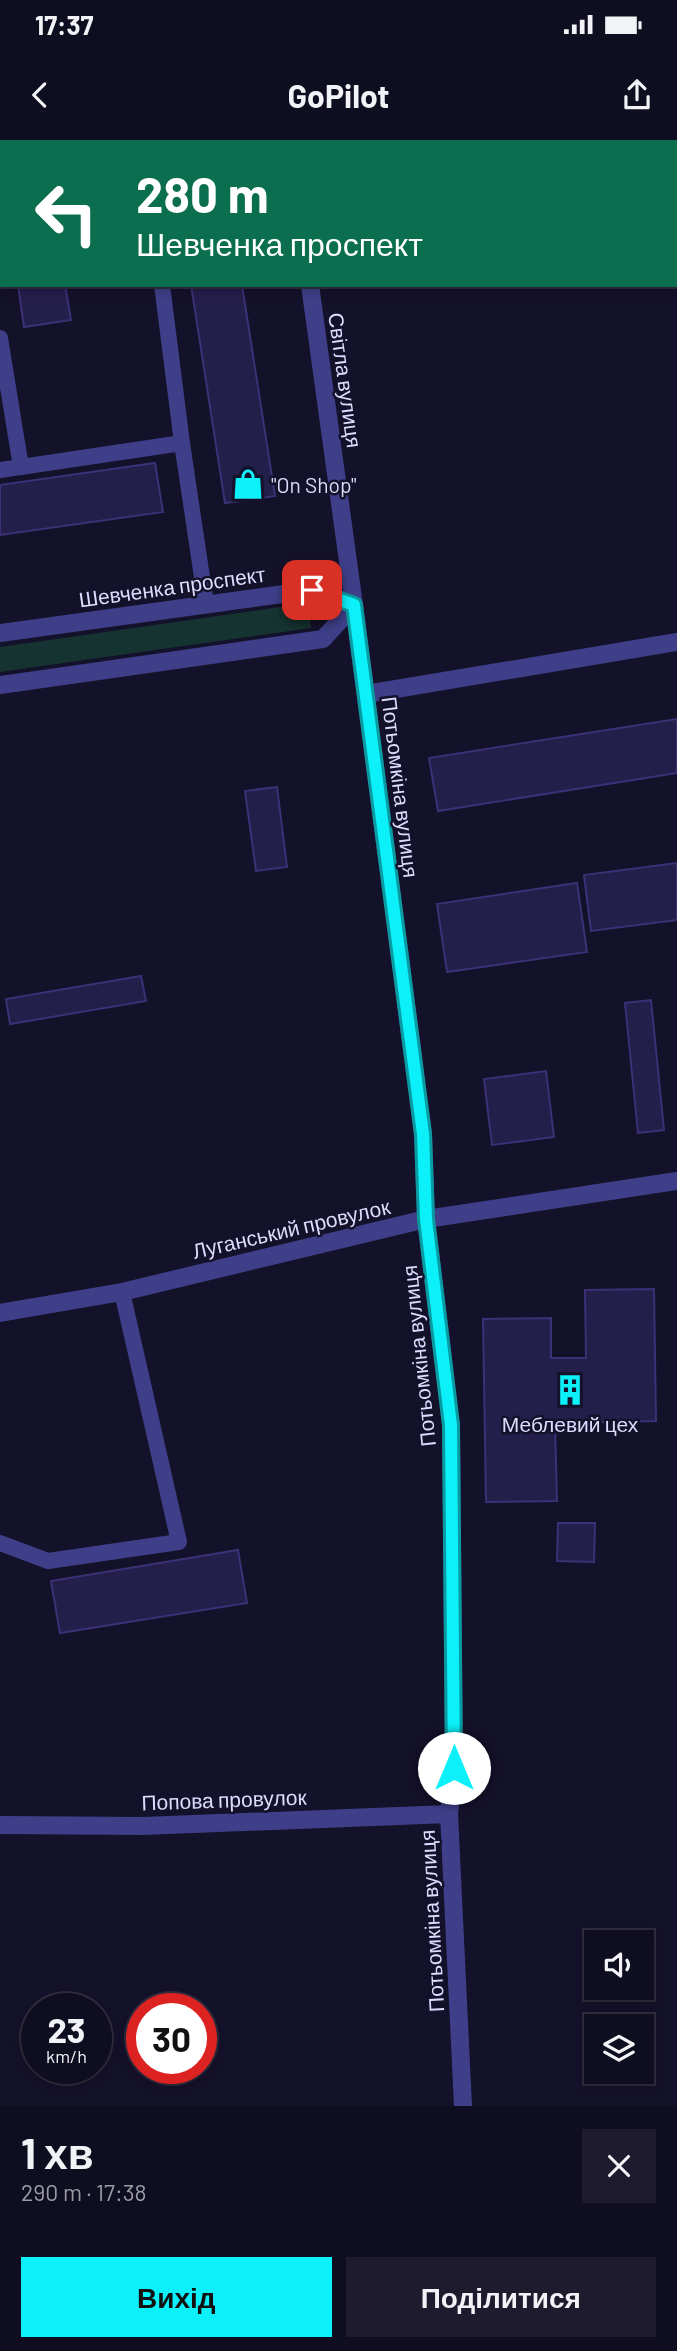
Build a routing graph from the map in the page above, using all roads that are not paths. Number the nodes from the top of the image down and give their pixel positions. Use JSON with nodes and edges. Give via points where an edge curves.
{"nodes":[{"id":1,"x":162,"y":287,"type":"edge"},
{"id":2,"x":310,"y":287,"type":"edge"},
{"id":3,"x":0,"y":338,"type":"edge"},
{"id":4,"x":182,"y":443,"type":"junction"},
{"id":5,"x":21,"y":467,"type":"junction"},
{"id":6,"x":0,"y":470,"type":"edge"},
{"id":7,"x":206,"y":604,"type":"junction"},
{"id":8,"x":354,"y":605,"type":"junction"},
{"id":9,"x":0,"y":633,"type":"edge"},
{"id":10,"x":677,"y":642,"type":"edge"},
{"id":11,"x":0,"y":685,"type":"edge"},
{"id":12,"x":366,"y":694,"type":"junction"},
{"id":13,"x":677,"y":1181,"type":"edge"},
{"id":14,"x":426,"y":1219,"type":"junction"},
{"id":15,"x":122,"y":1292,"type":"junction"},
{"id":16,"x":0,"y":1312,"type":"edge"},
{"id":17,"x":0,"y":1543,"type":"edge"},
{"id":18,"x":449,"y":1814,"type":"junction"},
{"id":19,"x":0,"y":1825,"type":"edge"},
{"id":20,"x":463,"y":2106,"type":"edge"}],
"edges":[{"from":1,"to":4,"type":"lane"},
{"from":2,"to":8,"type":"street","name":"Світла вулиця"},
{"from":3,"to":5,"type":"lane"},
{"from":4,"to":5,"type":"lane"},
{"from":4,"to":7,"type":"lane"},
{"from":5,"to":6,"type":"lane"},
{"from":7,"to":8,"type":"street","name":"Шевченка проспект","via":[[312,590]]},
{"from":7,"to":9,"type":"street","name":"Шевченка проспект"},
{"from":8,"to":11,"type":"street","via":[[323,639]]},
{"from":8,"to":12,"type":"street","name":"Потьомкіна вулиця"},
{"from":10,"to":12,"type":"street"},
{"from":12,"to":14,"type":"street","name":"Потьомкіна вулиця","via":[[423,1134]]},
{"from":13,"to":14,"type":"street","name":"Луганський провулок"},
{"from":14,"to":15,"type":"street","name":"Луганський провулок"},
{"from":14,"to":18,"type":"street","name":"Потьомкіна вулиця","via":[[451,1425],[454,1768]]},
{"from":15,"to":16,"type":"street","name":"Луганський провулок"},
{"from":15,"to":17,"type":"lane","via":[[178,1542],[48,1561]]},
{"from":18,"to":19,"type":"street","name":"Попова провулок","via":[[143,1826]]},
{"from":18,"to":20,"type":"street","name":"Потьомкіна вулиця"}]}
